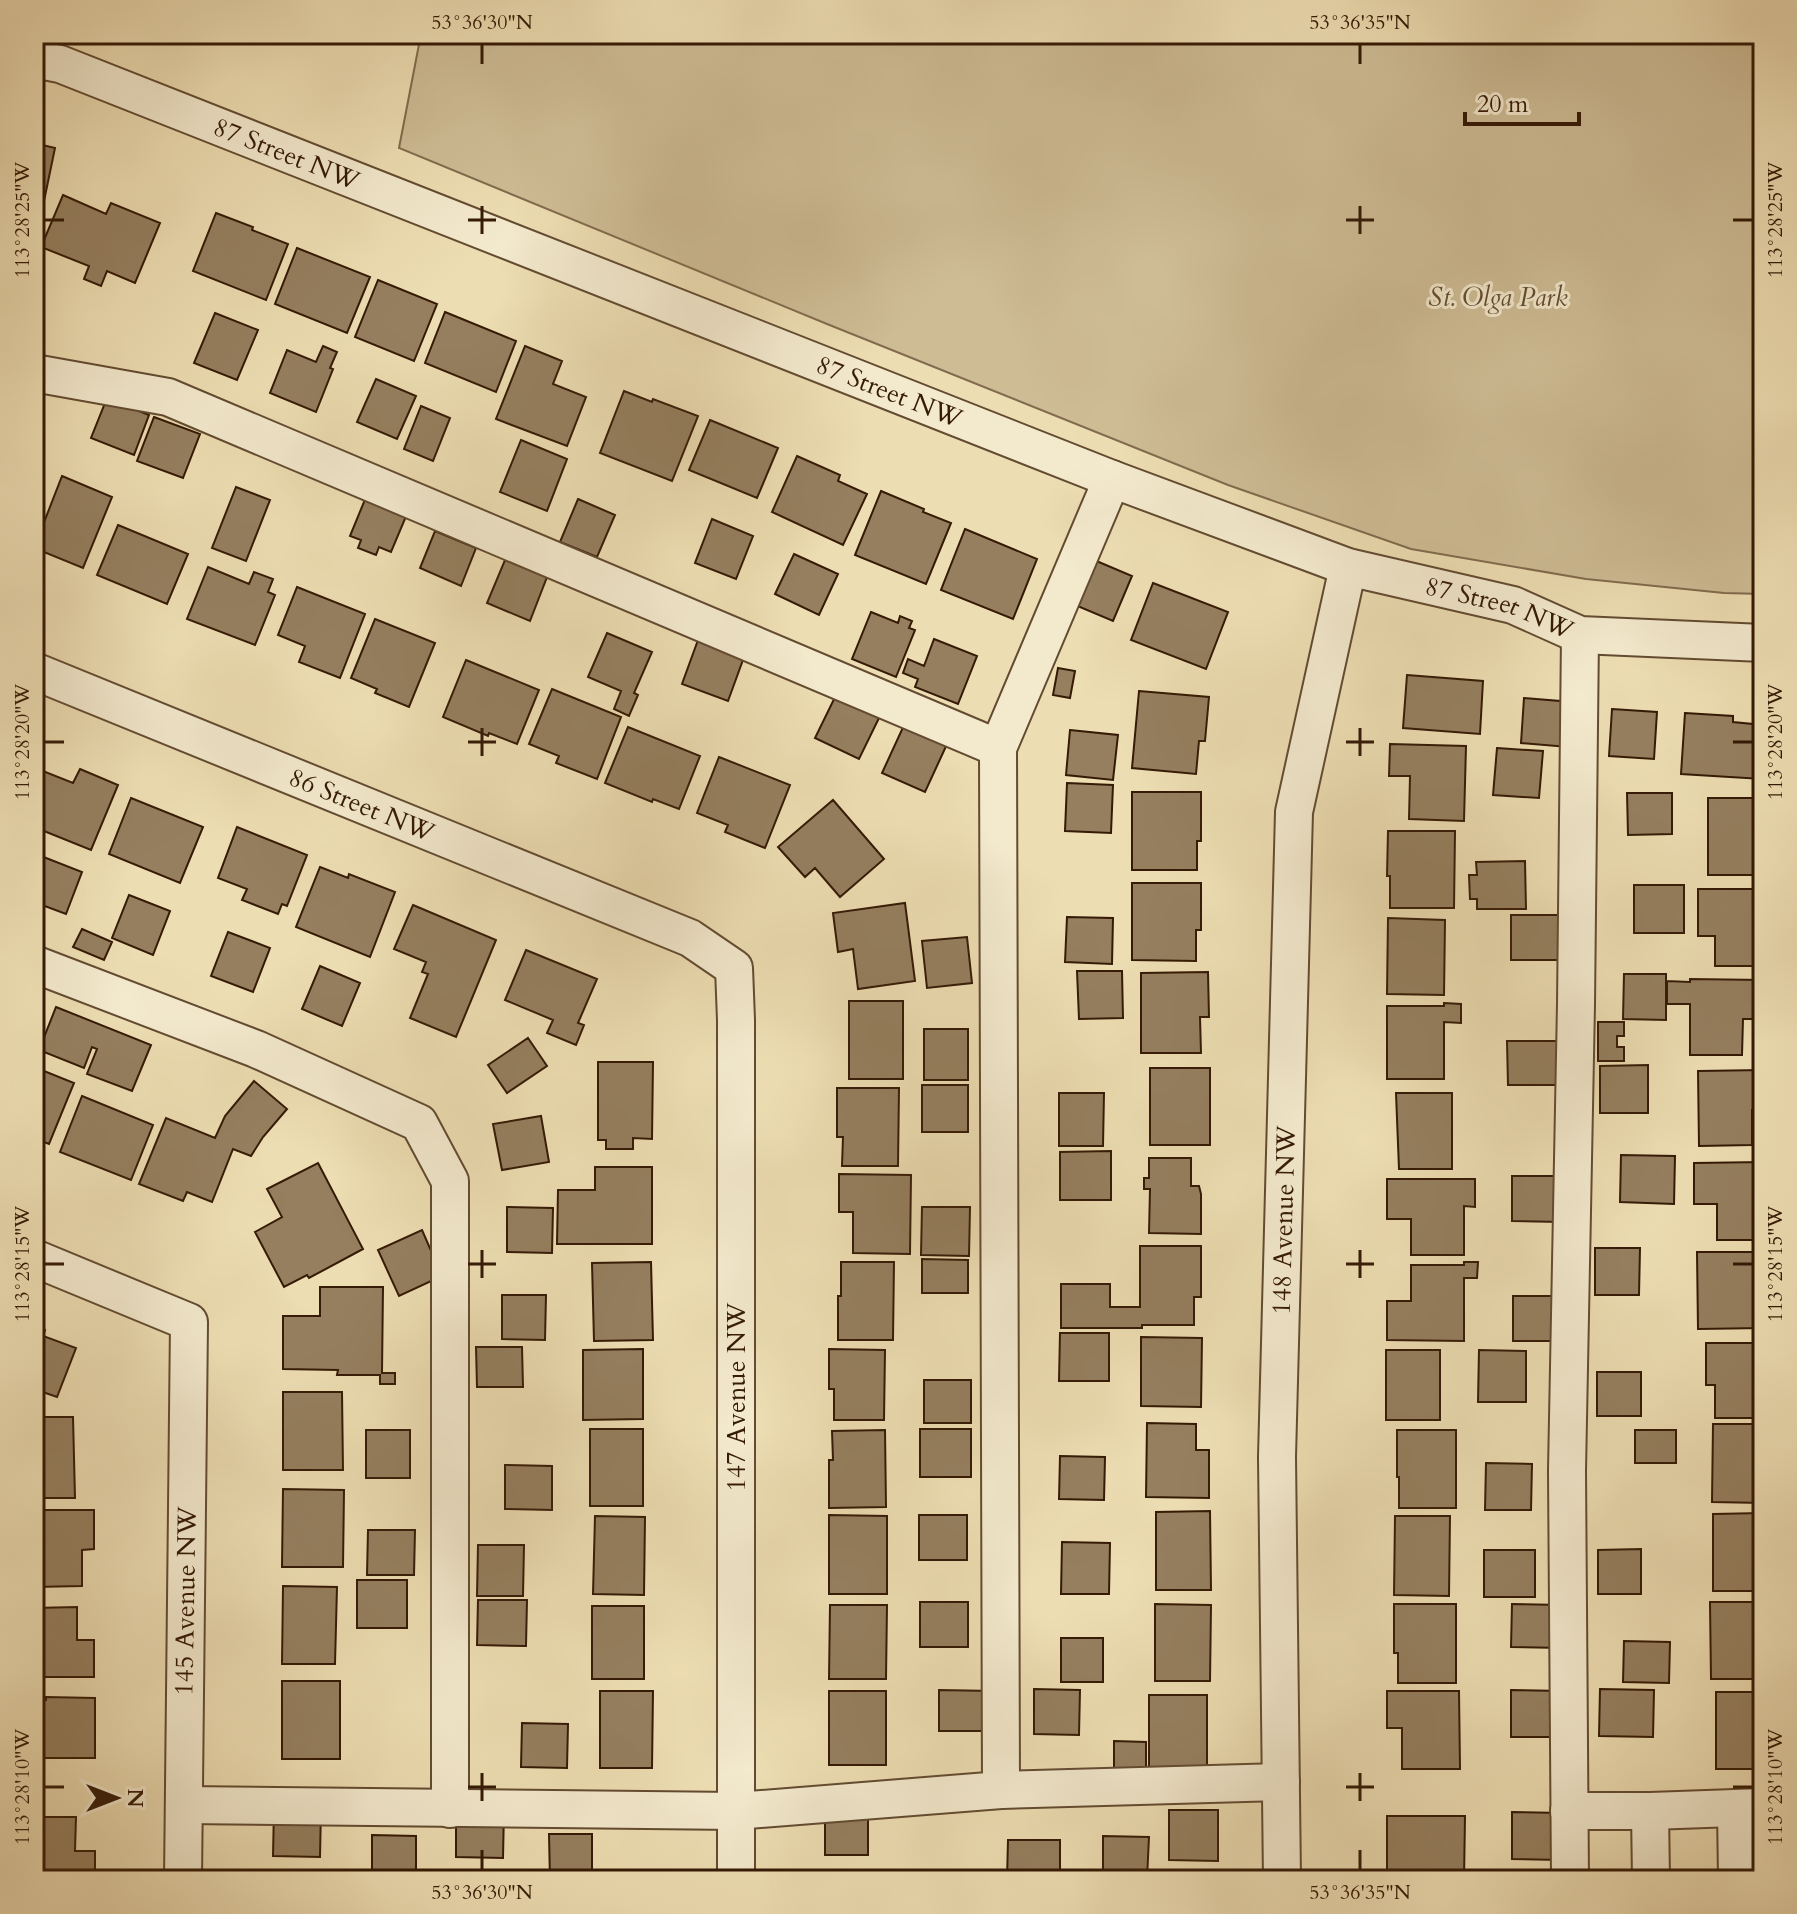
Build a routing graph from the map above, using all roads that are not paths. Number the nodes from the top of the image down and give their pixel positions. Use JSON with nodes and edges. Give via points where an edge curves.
{"nodes":[{"id":1,"x":34,"y":59,"type":"edge"},
{"id":2,"x":34,"y":373,"type":"edge"},
{"id":3,"x":1112,"y":479,"type":"junction"},
{"id":4,"x":1348,"y":567,"type":"junction"},
{"id":5,"x":1580,"y":635,"type":"junction"},
{"id":6,"x":1763,"y":643,"type":"edge"},
{"id":7,"x":34,"y":671,"type":"edge"},
{"id":8,"x":998,"y":748,"type":"junction"},
{"id":9,"x":690,"y":938,"type":"joint"},
{"id":10,"x":34,"y":964,"type":"edge"},
{"id":11,"x":34,"y":1258,"type":"edge"},
{"id":12,"x":1281,"y":1782,"type":"junction"},
{"id":13,"x":1001,"y":1790,"type":"junction"},
{"id":14,"x":184,"y":1805,"type":"junction"},
{"id":15,"x":1750,"y":1807,"type":"edge"},
{"id":16,"x":450,"y":1809,"type":"junction"},
{"id":17,"x":736,"y":1811,"type":"junction"},
{"id":18,"x":1569,"y":1811,"type":"junction"},
{"id":19,"x":1650,"y":1811,"type":"junction"},
{"id":20,"x":183,"y":1880,"type":"edge"},
{"id":21,"x":736,"y":1880,"type":"edge"},
{"id":22,"x":1282,"y":1880,"type":"edge"},
{"id":23,"x":1570,"y":1880,"type":"edge"},
{"id":24,"x":1651,"y":1880,"type":"edge"},
{"id":25,"x":1737,"y":1880,"type":"edge"}],
"edges":[{"from":1,"to":3,"type":"street","name":"87 Street NW","via":[[60,64]]},
{"from":2,"to":8,"type":"street","via":[[168,397]]},
{"from":3,"to":4,"type":"street","name":"87 Street NW"},
{"from":3,"to":8,"type":"street"},
{"from":4,"to":5,"type":"street","name":"87 Street NW","via":[[1513,605]]},
{"from":4,"to":12,"type":"street","name":"148 Avenue NW","via":[[1294,812],[1277,1457]]},
{"from":5,"to":6,"type":"street","name":"87 Street NW"},
{"from":5,"to":18,"type":"street","via":[[1567,1471]]},
{"from":7,"to":9,"type":"street","name":"86 Street NW"},
{"from":8,"to":13,"type":"street"},
{"from":9,"to":17,"type":"street","name":"147 Avenue NW","via":[[734,968]]},
{"from":10,"to":16,"type":"street","via":[[256,1049],[419,1123],[450,1181]]},
{"from":11,"to":14,"type":"street","name":"145 Avenue NW","via":[[189,1322]]},
{"from":12,"to":13,"type":"street"},
{"from":12,"to":22,"type":"street","name":"148 Avenue NW"},
{"from":13,"to":17,"type":"street"},
{"from":14,"to":16,"type":"street"},
{"from":14,"to":20,"type":"street","name":"145 Avenue NW"},
{"from":15,"to":19,"type":"street"},
{"from":15,"to":25,"type":"street"},
{"from":16,"to":17,"type":"street"},
{"from":17,"to":21,"type":"street","name":"147 Avenue NW"},
{"from":18,"to":19,"type":"street"},
{"from":18,"to":23,"type":"street"},
{"from":19,"to":24,"type":"street"}]}
